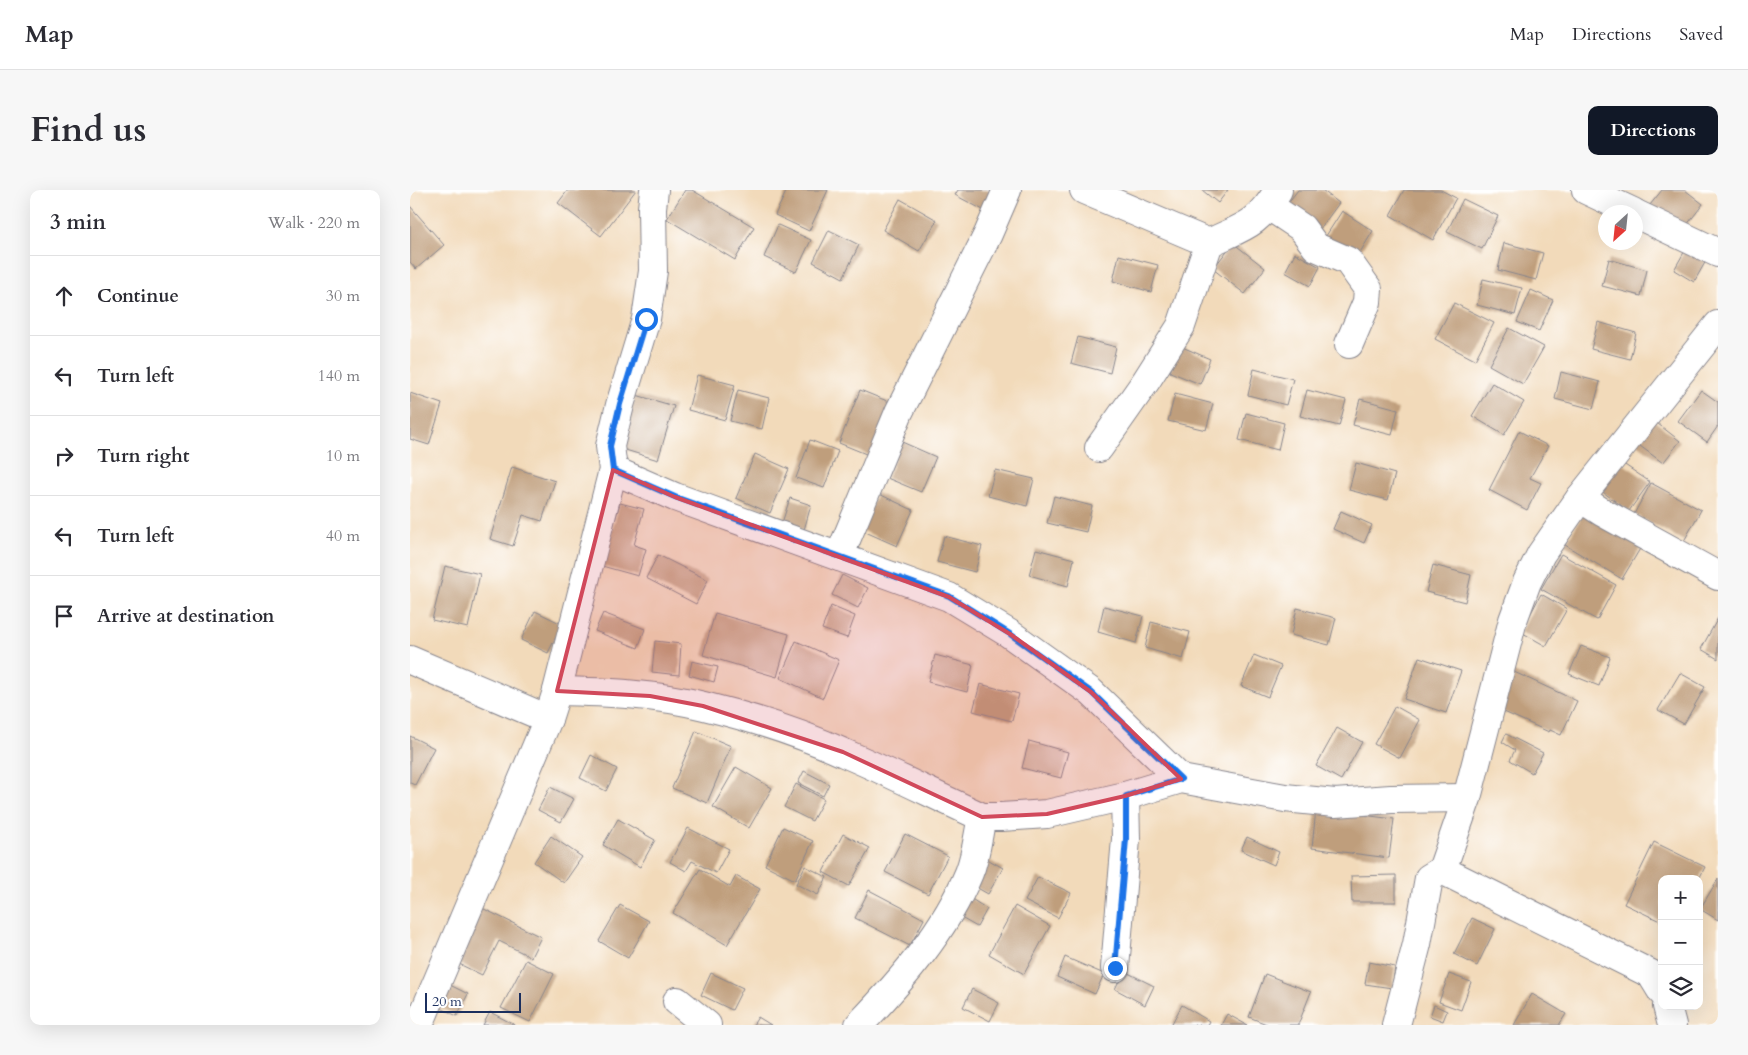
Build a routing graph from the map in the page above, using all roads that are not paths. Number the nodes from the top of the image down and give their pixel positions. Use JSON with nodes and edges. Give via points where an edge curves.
{"nodes":[{"id":1,"x":654,"y":190,"type":"edge"},
{"id":2,"x":1007,"y":190,"type":"edge"},
{"id":3,"x":1084,"y":190,"type":"edge"},
{"id":4,"x":1586,"y":190,"type":"edge"},
{"id":5,"x":1273,"y":198,"type":"edge"},
{"id":6,"x":1617,"y":205,"type":"edge"},
{"id":7,"x":1643,"y":217,"type":"edge"},
{"id":8,"x":1209,"y":243,"type":"junction"},
{"id":9,"x":1718,"y":254,"type":"edge"},
{"id":10,"x":1713,"y":342,"type":"edge"},
{"id":11,"x":1349,"y":344,"type":"dead end"},
{"id":12,"x":1099,"y":448,"type":"dead end"},
{"id":13,"x":613,"y":470,"type":"junction"},
{"id":14,"x":1580,"y":498,"type":"junction"},
{"id":15,"x":839,"y":557,"type":"junction"},
{"id":16,"x":1718,"y":576,"type":"edge"},
{"id":17,"x":410,"y":660,"type":"edge"},
{"id":18,"x":557,"y":691,"type":"junction"},
{"id":19,"x":548,"y":719,"type":"junction"},
{"id":20,"x":1181,"y":779,"type":"junction"},
{"id":21,"x":1126,"y":796,"type":"junction"},
{"id":22,"x":1467,"y":798,"type":"junction"},
{"id":23,"x":982,"y":817,"type":"junction"},
{"id":24,"x":1442,"y":870,"type":"junction"},
{"id":25,"x":1115,"y":968,"type":"dead end"},
{"id":26,"x":1658,"y":986,"type":"edge"},
{"id":27,"x":676,"y":1001,"type":"dead end"},
{"id":28,"x":1668,"y":1010,"type":"edge"},
{"id":29,"x":419,"y":1025,"type":"edge"},
{"id":30,"x":707,"y":1025,"type":"edge"},
{"id":31,"x":859,"y":1025,"type":"edge"},
{"id":32,"x":1396,"y":1025,"type":"edge"},
{"id":33,"x":1672,"y":1025,"type":"edge"}],
"edges":[{"from":1,"to":13,"type":"street","via":[[653,271],[646,319],[610,446]]},
{"from":2,"to":15,"type":"street","via":[[899,412]]},
{"from":3,"to":8,"type":"street"},
{"from":4,"to":6,"type":"street"},
{"from":5,"to":8,"type":"street","via":[[1255,221]]},
{"from":5,"to":11,"type":"street","via":[[1316,247],[1348,261],[1368,290],[1367,302]]},
{"from":7,"to":9,"type":"street"},
{"from":8,"to":12,"type":"street","via":[[1181,326]]},
{"from":10,"to":14,"type":"street"},
{"from":13,"to":15,"type":"street","via":[[675,497]]},
{"from":13,"to":18,"type":"street"},
{"from":14,"to":16,"type":"street"},
{"from":14,"to":22,"type":"street","via":[[1541,554],[1527,582],[1513,620]]},
{"from":15,"to":20,"type":"street","via":[[949,596],[1010,634],[1091,692]]},
{"from":17,"to":19,"type":"street"},
{"from":18,"to":19,"type":"street"},
{"from":18,"to":23,"type":"street","via":[[650,696],[703,706],[843,752]]},
{"from":19,"to":29,"type":"street"},
{"from":20,"to":21,"type":"street"},
{"from":20,"to":22,"type":"street","via":[[1285,798],[1335,803]]},
{"from":21,"to":23,"type":"street","via":[[1047,814]]},
{"from":21,"to":25,"type":"street","via":[[1126,839]]},
{"from":22,"to":24,"type":"street"},
{"from":23,"to":31,"type":"street","via":[[970,871],[952,908],[930,943]]},
{"from":24,"to":26,"type":"street","via":[[1650,974]]},
{"from":24,"to":32,"type":"street","via":[[1429,878],[1417,944]]},
{"from":27,"to":30,"type":"street"},
{"from":28,"to":33,"type":"street"}]}
